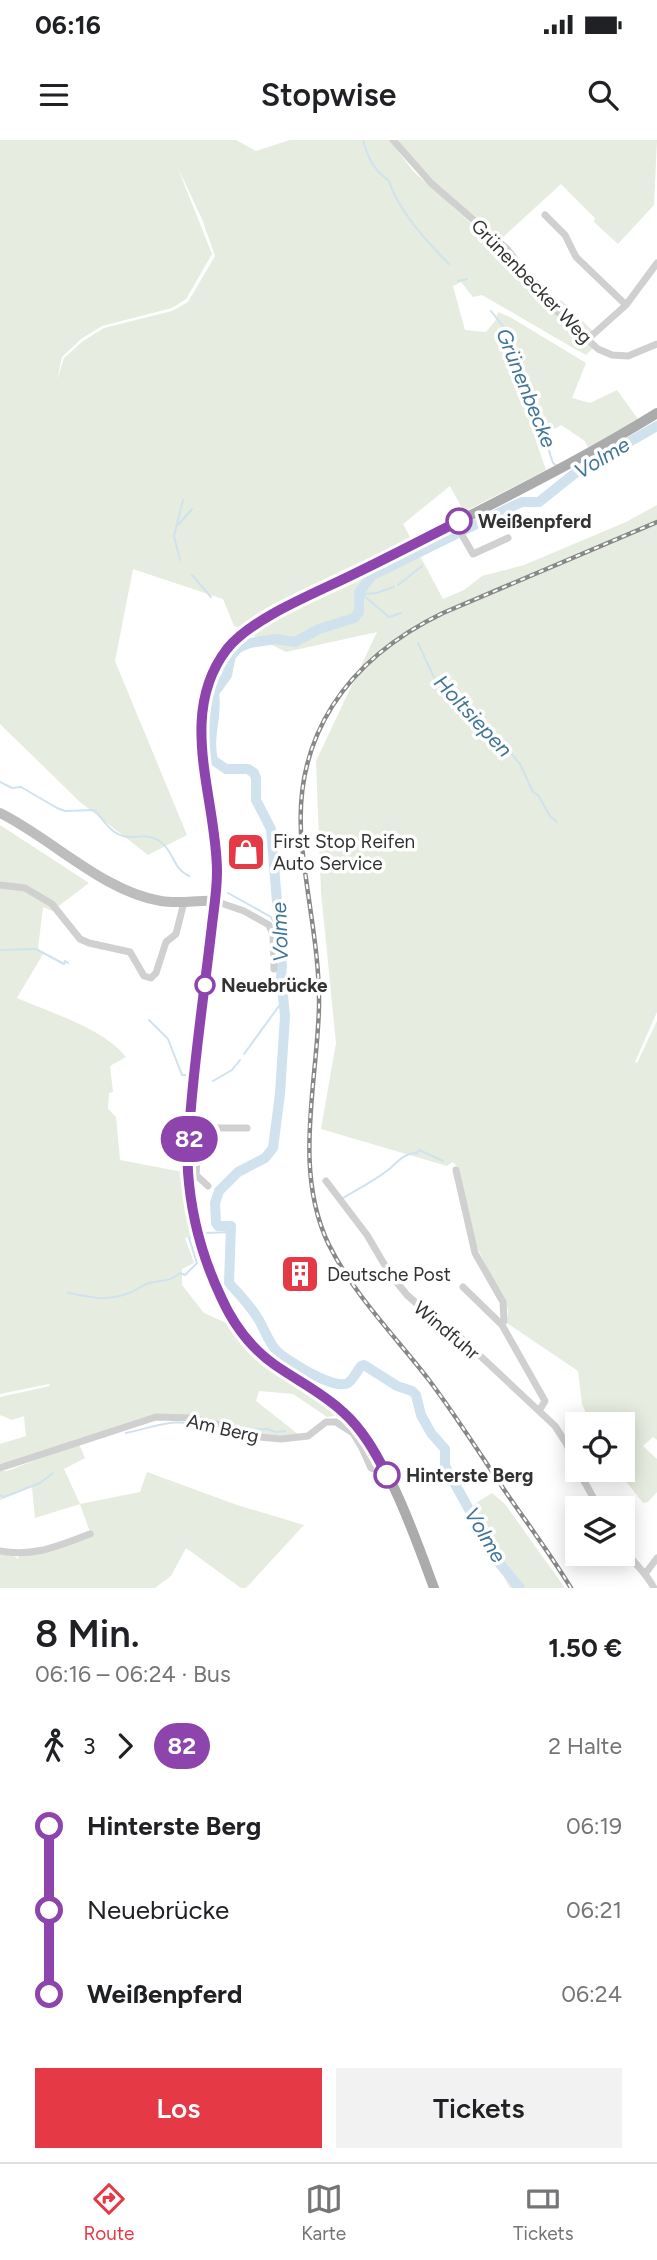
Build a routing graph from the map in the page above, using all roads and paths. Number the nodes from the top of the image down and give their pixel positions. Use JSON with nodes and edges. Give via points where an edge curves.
{"nodes":[{"id":1,"x":393,"y":140,"type":"edge"},
{"id":2,"x":545,"y":215,"type":"dead end"},
{"id":3,"x":657,"y":263,"type":"edge"},
{"id":4,"x":626,"y":305,"type":"junction"},
{"id":5,"x":588,"y":339,"type":"junction"},
{"id":6,"x":657,"y":344,"type":"edge"},
{"id":7,"x":657,"y":413,"type":"edge"},
{"id":8,"x":456,"y":526,"type":"junction"},
{"id":9,"x":508,"y":538,"type":"dead end"},
{"id":10,"x":0,"y":813,"type":"edge"},
{"id":11,"x":0,"y":885,"type":"edge"},
{"id":12,"x":215,"y":901,"type":"junction"},
{"id":13,"x":184,"y":902,"type":"junction"},
{"id":14,"x":274,"y":968,"type":"dead end"},
{"id":15,"x":194,"y":1127,"type":"junction"},
{"id":16,"x":247,"y":1128,"type":"dead end"},
{"id":17,"x":456,"y":1170,"type":"dead end"},
{"id":18,"x":326,"y":1181,"type":"dead end"},
{"id":19,"x":208,"y":1186,"type":"dead end"},
{"id":20,"x":463,"y":1287,"type":"dead end"},
{"id":21,"x":502,"y":1325,"type":"junction"},
{"id":22,"x":539,"y":1411,"type":"junction"},
{"id":23,"x":565,"y":1441,"type":"edge"},
{"id":24,"x":382,"y":1466,"type":"junction"},
{"id":25,"x":0,"y":1468,"type":"edge"},
{"id":26,"x":90,"y":1534,"type":"dead end"},
{"id":27,"x":0,"y":1551,"type":"edge"},
{"id":28,"x":657,"y":1558,"type":"edge"},
{"id":29,"x":635,"y":1563,"type":"edge"},
{"id":30,"x":645,"y":1574,"type":"junction"},
{"id":31,"x":434,"y":1588,"type":"edge"},
{"id":32,"x":654,"y":1588,"type":"edge"}],
"edges":[{"from":1,"to":5,"type":"street","name":"Grünenbecker Weg","via":[[431,183],[507,250],[552,307]]},
{"from":2,"to":4,"type":"street","via":[[565,235],[576,257]]},
{"from":3,"to":4,"type":"street"},
{"from":4,"to":5,"type":"street"},
{"from":5,"to":6,"type":"street","name":"Grünenbecker Weg","via":[[605,352],[628,356]]},
{"from":7,"to":8,"type":"main road"},
{"from":8,"to":9,"type":"street","via":[[473,554]]},
{"from":8,"to":12,"type":"main road","via":[[284,608],[245,631],[228,648],[209,680],[201,724],[214,830]]},
{"from":10,"to":13,"type":"main road","via":[[117,885],[153,899]]},
{"from":11,"to":13,"type":"street","via":[[25,888],[52,904],[80,939],[130,952],[144,976],[151,978],[166,942],[176,934]]},
{"from":12,"to":13,"type":"main road"},
{"from":12,"to":14,"type":"street","via":[[269,925]]},
{"from":12,"to":15,"type":"main road"},
{"from":15,"to":16,"type":"street"},
{"from":15,"to":19,"type":"street","via":[[197,1175]]},
{"from":15,"to":24,"type":"main road","via":[[188,1170],[199,1236],[211,1276],[231,1317],[261,1354],[345,1414]]},
{"from":17,"to":21,"type":"street","via":[[475,1252],[503,1302]]},
{"from":18,"to":22,"type":"street","name":"Windfuhr","via":[[407,1295],[459,1336]]},
{"from":20,"to":21,"type":"street"},
{"from":21,"to":22,"type":"street","via":[[545,1401]]},
{"from":22,"to":23,"type":"street","name":"Windfuhr"},
{"from":24,"to":25,"type":"street","name":"Am Berg","via":[[371,1468],[353,1433],[336,1422],[326,1422],[307,1436],[281,1439],[239,1435],[192,1418],[156,1417]]},
{"from":24,"to":31,"type":"main road"},
{"from":26,"to":27,"type":"street","via":[[36,1553]]},
{"from":28,"to":30,"type":"street"},
{"from":29,"to":30,"type":"street"},
{"from":30,"to":32,"type":"street"}]}
